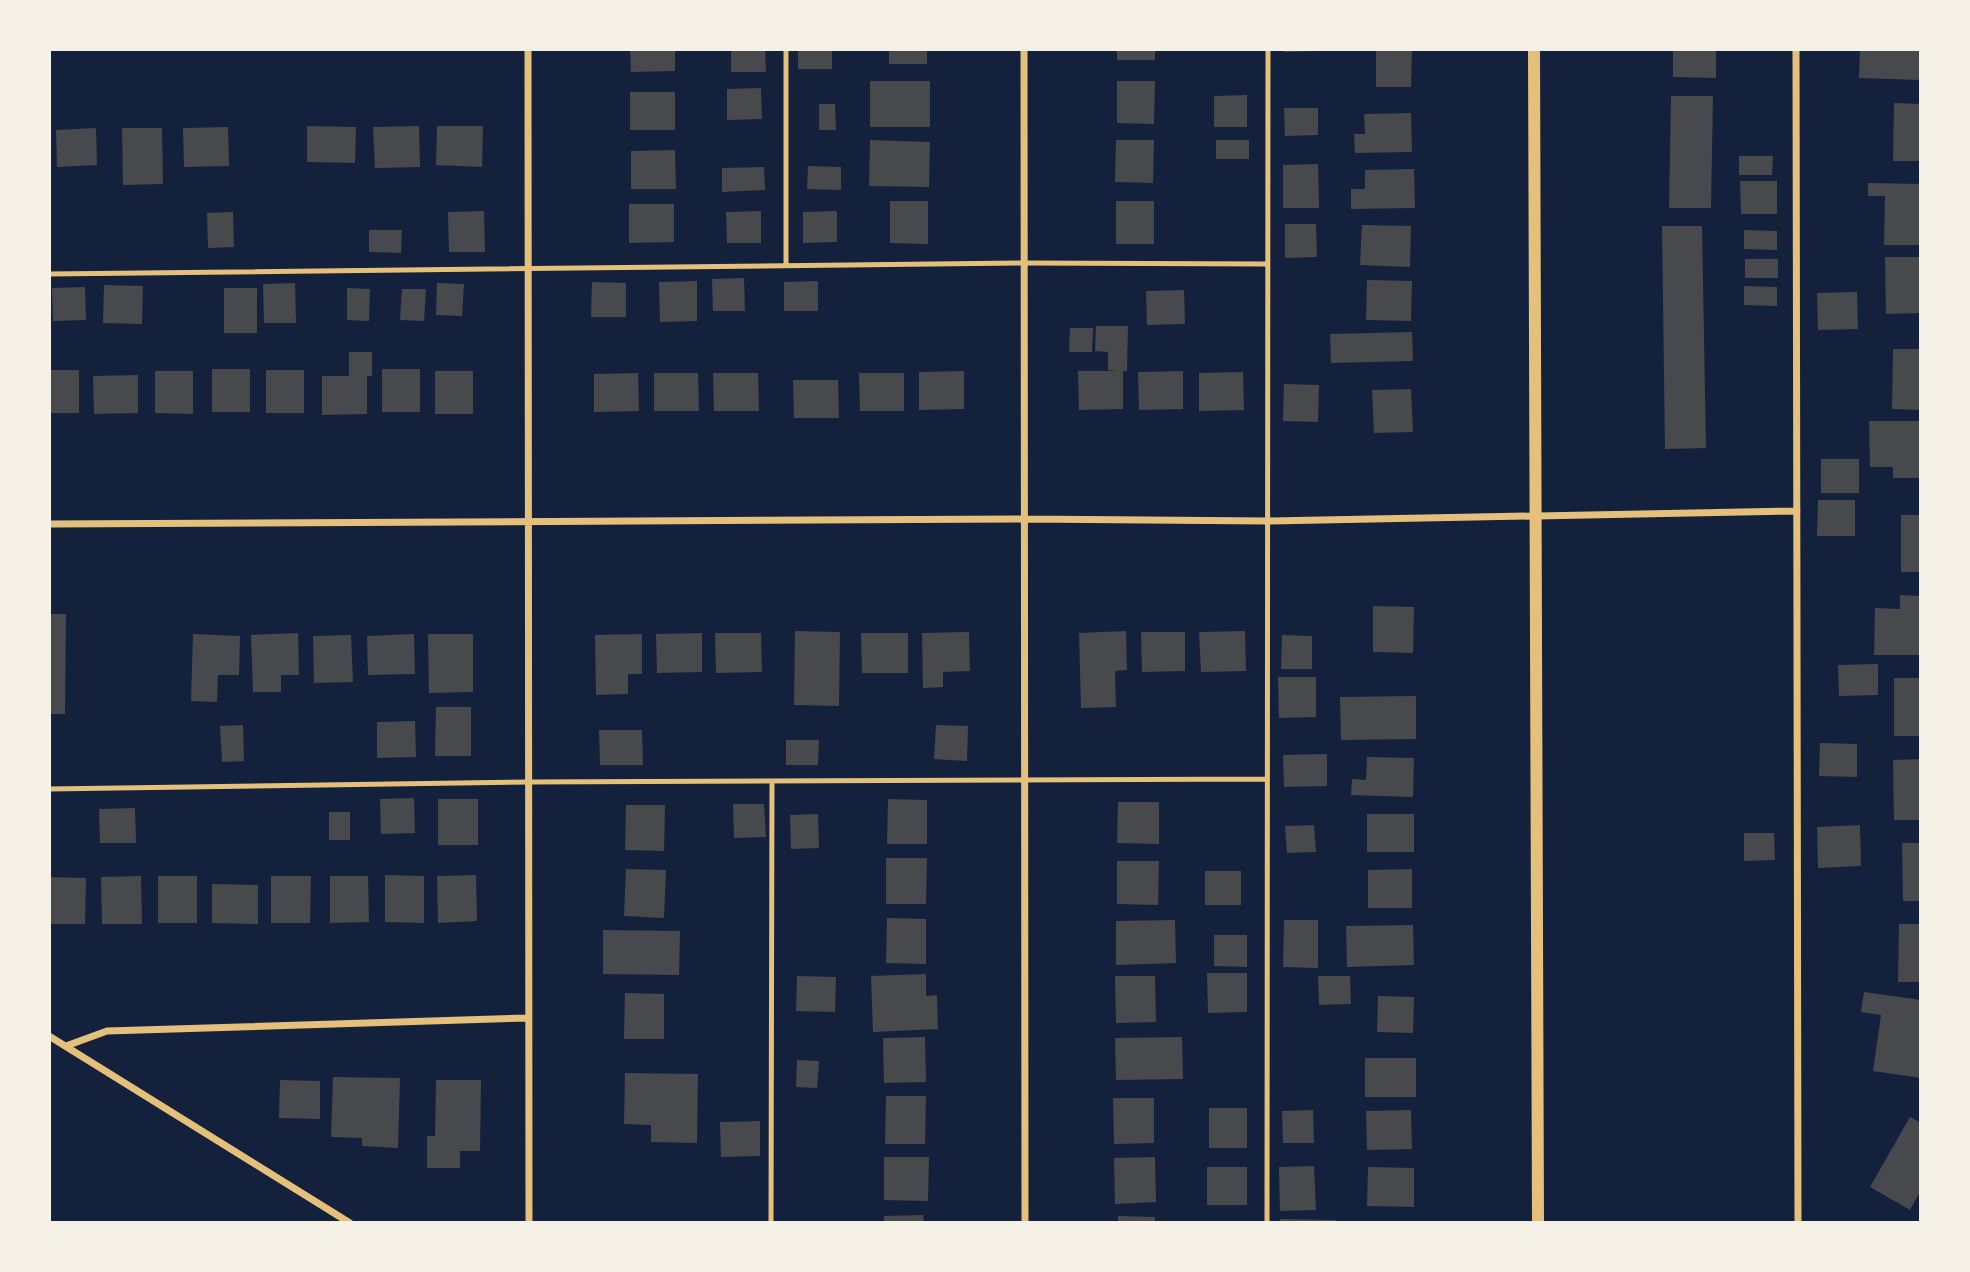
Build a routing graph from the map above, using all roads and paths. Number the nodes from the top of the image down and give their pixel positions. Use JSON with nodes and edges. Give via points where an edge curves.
{"nodes":[{"id":1,"x":528,"y":49,"type":"edge"},
{"id":2,"x":786,"y":49,"type":"edge"},
{"id":3,"x":1024,"y":49,"type":"edge"},
{"id":4,"x":1268,"y":49,"type":"edge"},
{"id":5,"x":1534,"y":49,"type":"edge"},
{"id":6,"x":1796,"y":49,"type":"edge"},
{"id":7,"x":1025,"y":263,"type":"junction"},
{"id":8,"x":1268,"y":264,"type":"junction"},
{"id":9,"x":786,"y":265,"type":"junction"},
{"id":10,"x":528,"y":268,"type":"junction"},
{"id":11,"x":49,"y":274,"type":"edge"},
{"id":12,"x":1797,"y":511,"type":"junction"},
{"id":13,"x":1535,"y":518,"type":"junction"},
{"id":14,"x":1025,"y":519,"type":"junction"},
{"id":15,"x":528,"y":522,"type":"junction"},
{"id":16,"x":1267,"y":522,"type":"junction"},
{"id":17,"x":49,"y":524,"type":"edge"},
{"id":18,"x":1267,"y":779,"type":"junction"},
{"id":19,"x":1026,"y":780,"type":"junction"},
{"id":20,"x":772,"y":781,"type":"junction"},
{"id":21,"x":528,"y":782,"type":"junction"},
{"id":22,"x":49,"y":789,"type":"edge"},
{"id":23,"x":528,"y":1018,"type":"junction"},
{"id":24,"x":49,"y":1036,"type":"edge"},
{"id":25,"x":66,"y":1046,"type":"junction"},
{"id":26,"x":350,"y":1223,"type":"edge"},
{"id":27,"x":529,"y":1223,"type":"edge"},
{"id":28,"x":771,"y":1223,"type":"edge"},
{"id":29,"x":1025,"y":1223,"type":"edge"},
{"id":30,"x":1266,"y":1223,"type":"edge"},
{"id":31,"x":1538,"y":1223,"type":"edge"},
{"id":32,"x":1798,"y":1223,"type":"edge"}],
"edges":[{"from":1,"to":10,"type":"street"},
{"from":2,"to":9,"type":"lane"},
{"from":3,"to":7,"type":"street"},
{"from":4,"to":8,"type":"lane"},
{"from":5,"to":13,"type":"street"},
{"from":6,"to":12,"type":"street"},
{"from":7,"to":8,"type":"lane"},
{"from":7,"to":9,"type":"lane"},
{"from":7,"to":14,"type":"street"},
{"from":8,"to":16,"type":"lane"},
{"from":9,"to":10,"type":"lane"},
{"from":10,"to":11,"type":"lane"},
{"from":10,"to":15,"type":"street"},
{"from":12,"to":13,"type":"street"},
{"from":12,"to":32,"type":"street"},
{"from":13,"to":16,"type":"street"},
{"from":13,"to":31,"type":"street"},
{"from":14,"to":15,"type":"street"},
{"from":14,"to":16,"type":"street"},
{"from":14,"to":19,"type":"street"},
{"from":15,"to":17,"type":"street"},
{"from":15,"to":21,"type":"street"},
{"from":16,"to":18,"type":"lane"},
{"from":18,"to":19,"type":"lane"},
{"from":18,"to":30,"type":"lane"},
{"from":19,"to":20,"type":"lane"},
{"from":19,"to":29,"type":"street"},
{"from":20,"to":21,"type":"lane"},
{"from":20,"to":28,"type":"lane"},
{"from":21,"to":22,"type":"lane"},
{"from":21,"to":23,"type":"street"},
{"from":23,"to":25,"type":"street","via":[[107,1031]]},
{"from":23,"to":27,"type":"street"},
{"from":24,"to":25,"type":"street"},
{"from":25,"to":26,"type":"street"}]}
